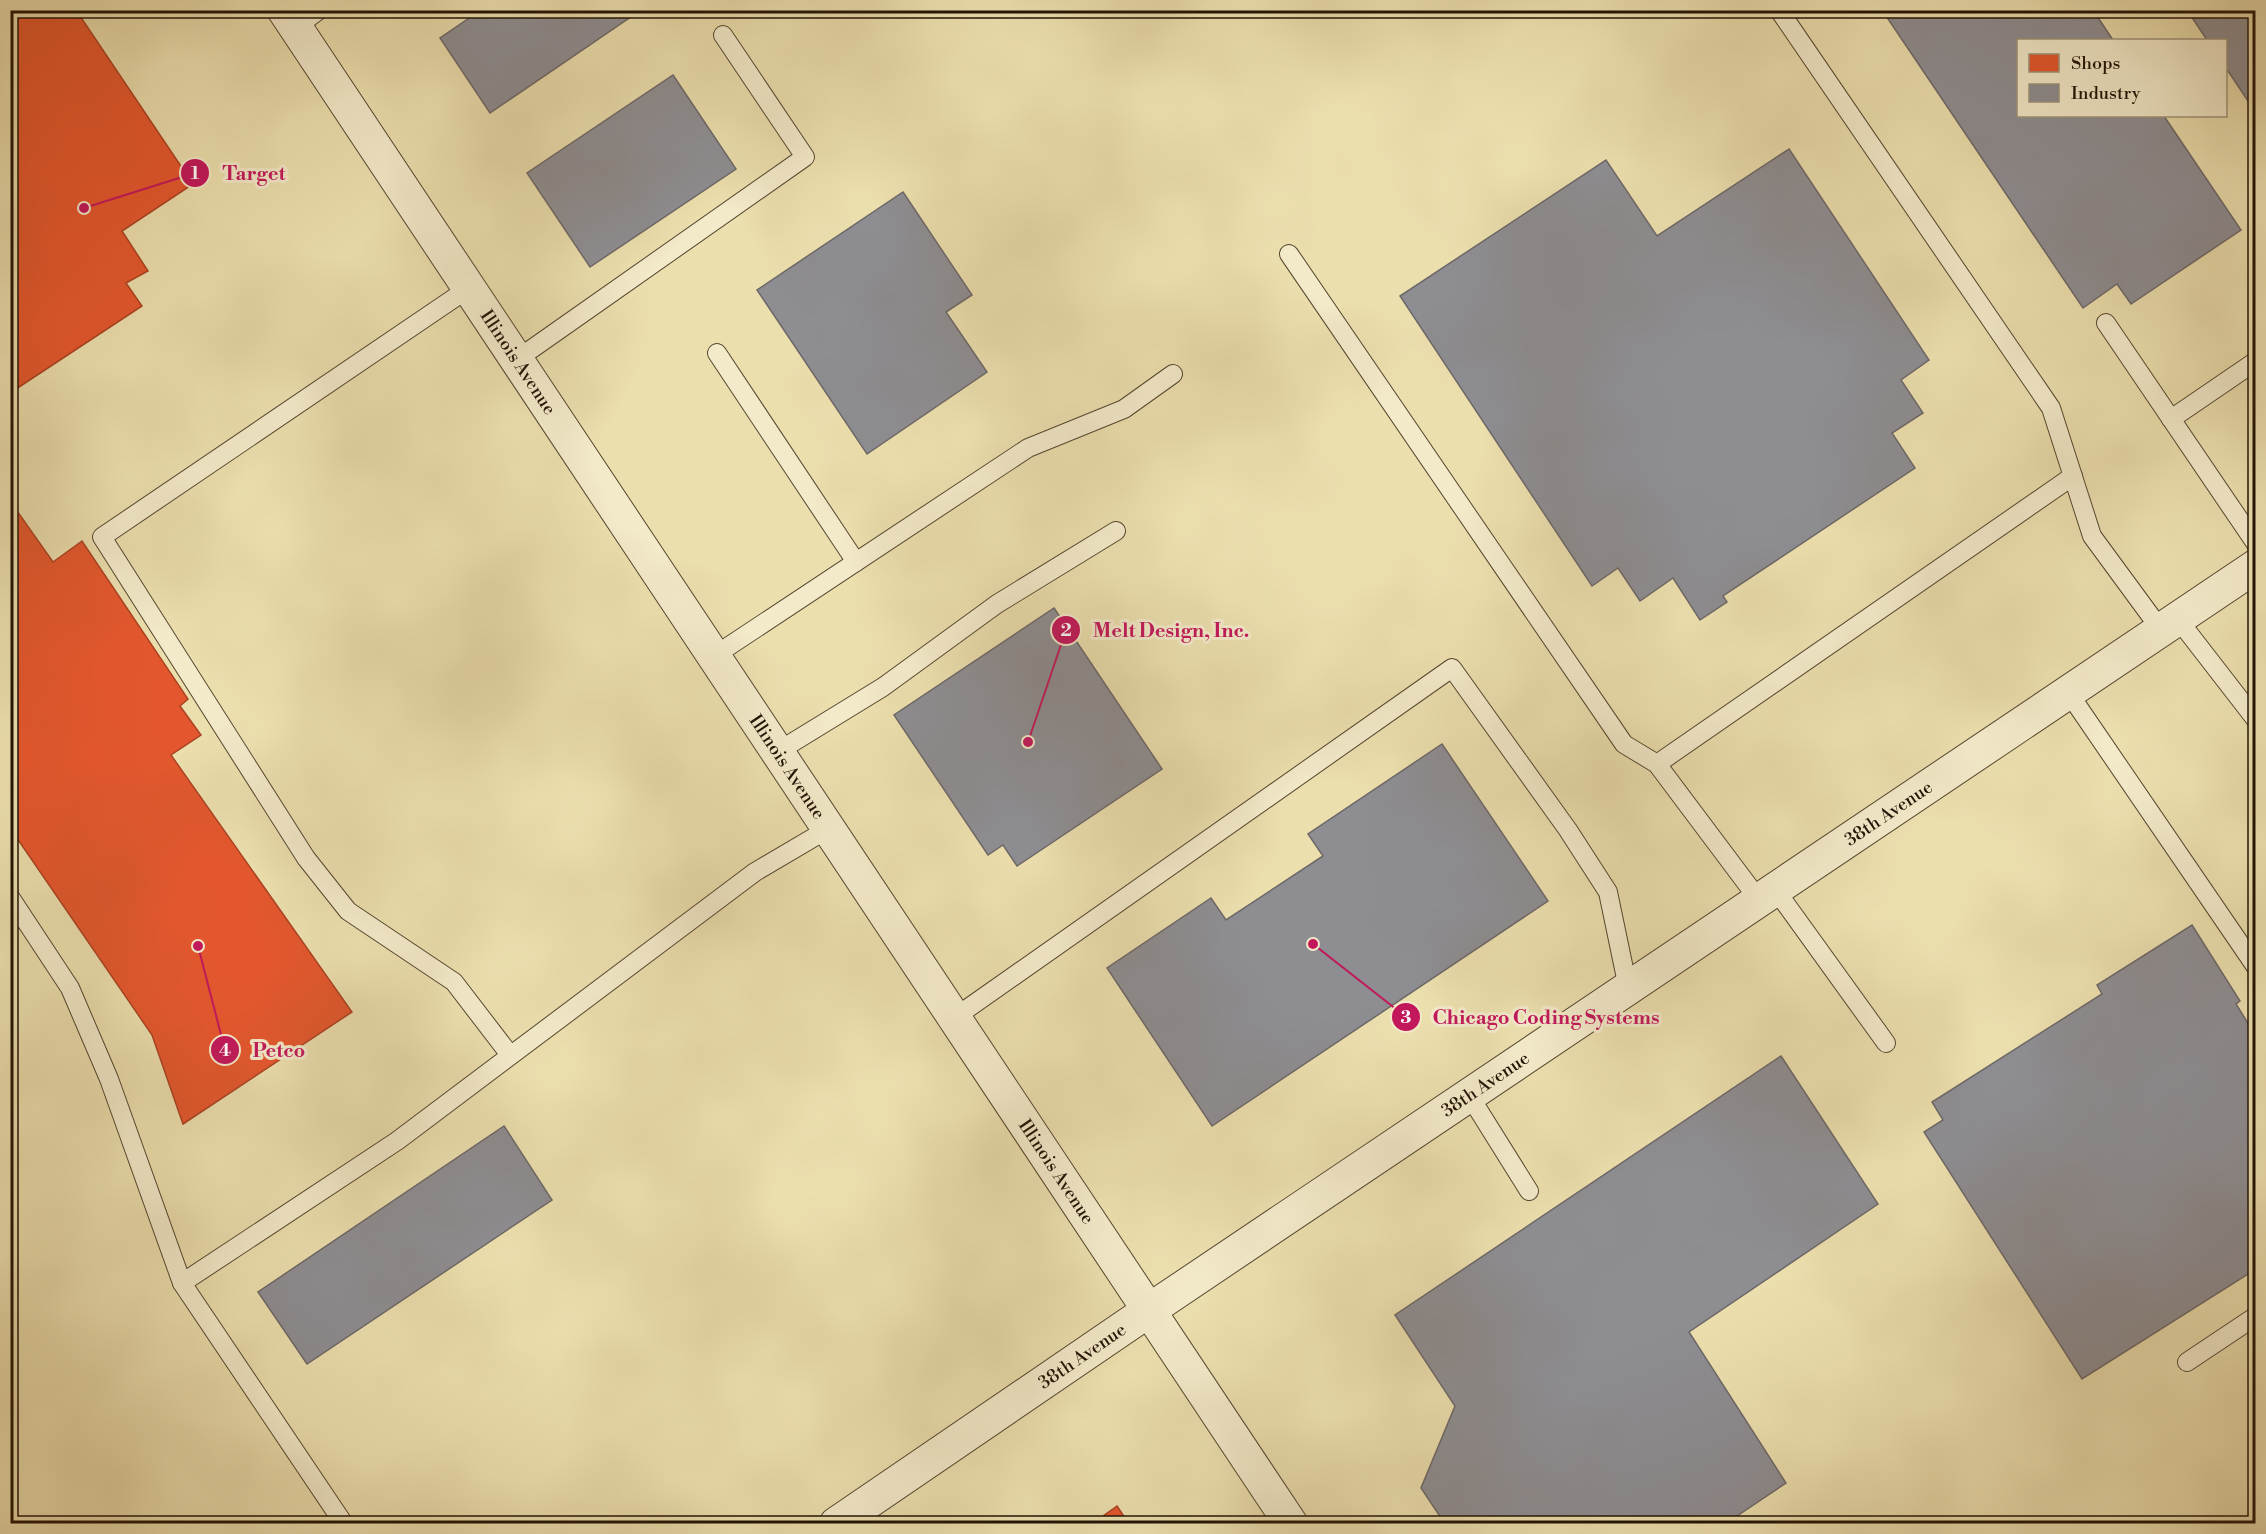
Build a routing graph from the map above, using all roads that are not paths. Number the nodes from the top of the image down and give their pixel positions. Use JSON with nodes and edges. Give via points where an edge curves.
{"nodes":[{"id":1,"x":1779,"y":10,"type":"edge"},
{"id":2,"x":300,"y":16,"type":"edge"},
{"id":3,"x":723,"y":34,"type":"dead end"},
{"id":4,"x":1289,"y":254,"type":"dead end"},
{"id":5,"x":469,"y":288,"type":"junction"},
{"id":6,"x":2106,"y":323,"type":"dead end"},
{"id":7,"x":717,"y":353,"type":"dead end"},
{"id":8,"x":516,"y":360,"type":"junction"},
{"id":9,"x":2256,"y":362,"type":"edge"},
{"id":10,"x":1173,"y":374,"type":"dead end"},
{"id":11,"x":2171,"y":419,"type":"junction"},
{"id":12,"x":2073,"y":476,"type":"junction"},
{"id":13,"x":1116,"y":531,"type":"dead end"},
{"id":14,"x":2256,"y":544,"type":"edge"},
{"id":15,"x":856,"y":562,"type":"junction"},
{"id":16,"x":2256,"y":566,"type":"edge"},
{"id":17,"x":2169,"y":624,"type":"junction"},
{"id":18,"x":714,"y":656,"type":"junction"},
{"id":19,"x":2068,"y":692,"type":"junction"},
{"id":20,"x":2256,"y":720,"type":"edge"},
{"id":21,"x":777,"y":752,"type":"junction"},
{"id":22,"x":1657,"y":764,"type":"junction"},
{"id":23,"x":828,"y":829,"type":"junction"},
{"id":24,"x":1767,"y":894,"type":"junction"},
{"id":25,"x":10,"y":897,"type":"edge"},
{"id":26,"x":2256,"y":967,"type":"edge"},
{"id":27,"x":1628,"y":988,"type":"junction"},
{"id":28,"x":954,"y":1018,"type":"junction"},
{"id":29,"x":1886,"y":1043,"type":"dead end"},
{"id":30,"x":510,"y":1055,"type":"junction"},
{"id":31,"x":1469,"y":1095,"type":"junction"},
{"id":32,"x":1529,"y":1191,"type":"dead end"},
{"id":33,"x":182,"y":1283,"type":"junction"},
{"id":34,"x":1148,"y":1311,"type":"junction"},
{"id":35,"x":2256,"y":1317,"type":"edge"},
{"id":36,"x":2187,"y":1362,"type":"dead end"},
{"id":37,"x":344,"y":1524,"type":"edge"},
{"id":38,"x":836,"y":1524,"type":"edge"},
{"id":39,"x":1291,"y":1524,"type":"edge"}],
"edges":[{"from":1,"to":12,"type":"lane","via":[[2051,408]]},
{"from":2,"to":5,"type":"street","name":"Illinois Avenue"},
{"from":3,"to":8,"type":"lane","via":[[805,157]]},
{"from":4,"to":22,"type":"lane","via":[[1624,744]]},
{"from":5,"to":8,"type":"street","name":"Illinois Avenue"},
{"from":5,"to":30,"type":"lane","via":[[102,537],[306,858],[348,911],[454,982]]},
{"from":6,"to":11,"type":"lane"},
{"from":7,"to":15,"type":"lane"},
{"from":8,"to":18,"type":"street","name":"Illinois Avenue"},
{"from":9,"to":11,"type":"lane"},
{"from":10,"to":15,"type":"lane","via":[[1124,409],[1028,448]]},
{"from":11,"to":14,"type":"lane"},
{"from":12,"to":17,"type":"lane","via":[[2092,536]]},
{"from":12,"to":22,"type":"lane"},
{"from":13,"to":21,"type":"lane","via":[[997,604],[883,687]]},
{"from":15,"to":18,"type":"lane"},
{"from":16,"to":17,"type":"street","name":"38th Avenue"},
{"from":17,"to":19,"type":"street","name":"38th Avenue"},
{"from":17,"to":20,"type":"lane"},
{"from":18,"to":21,"type":"street","name":"Illinois Avenue"},
{"from":19,"to":24,"type":"street","name":"38th Avenue"},
{"from":19,"to":26,"type":"lane"},
{"from":21,"to":23,"type":"street","name":"Illinois Avenue"},
{"from":22,"to":24,"type":"lane"},
{"from":23,"to":28,"type":"street","name":"Illinois Avenue"},
{"from":23,"to":30,"type":"lane","via":[[755,872]]},
{"from":24,"to":27,"type":"street","name":"38th Avenue"},
{"from":24,"to":29,"type":"lane"},
{"from":25,"to":33,"type":"lane","via":[[70,988],[110,1079]]},
{"from":27,"to":28,"type":"lane","via":[[1608,892],[1452,668]]},
{"from":27,"to":31,"type":"street","name":"38th Avenue"},
{"from":28,"to":34,"type":"street","name":"Illinois Avenue"},
{"from":30,"to":33,"type":"lane","via":[[397,1141]]},
{"from":31,"to":32,"type":"lane"},
{"from":31,"to":34,"type":"street","name":"38th Avenue"},
{"from":33,"to":37,"type":"lane"},
{"from":34,"to":38,"type":"street","name":"38th Avenue"},
{"from":34,"to":39,"type":"street","name":"Illinois Avenue"},
{"from":35,"to":36,"type":"lane"}]}
